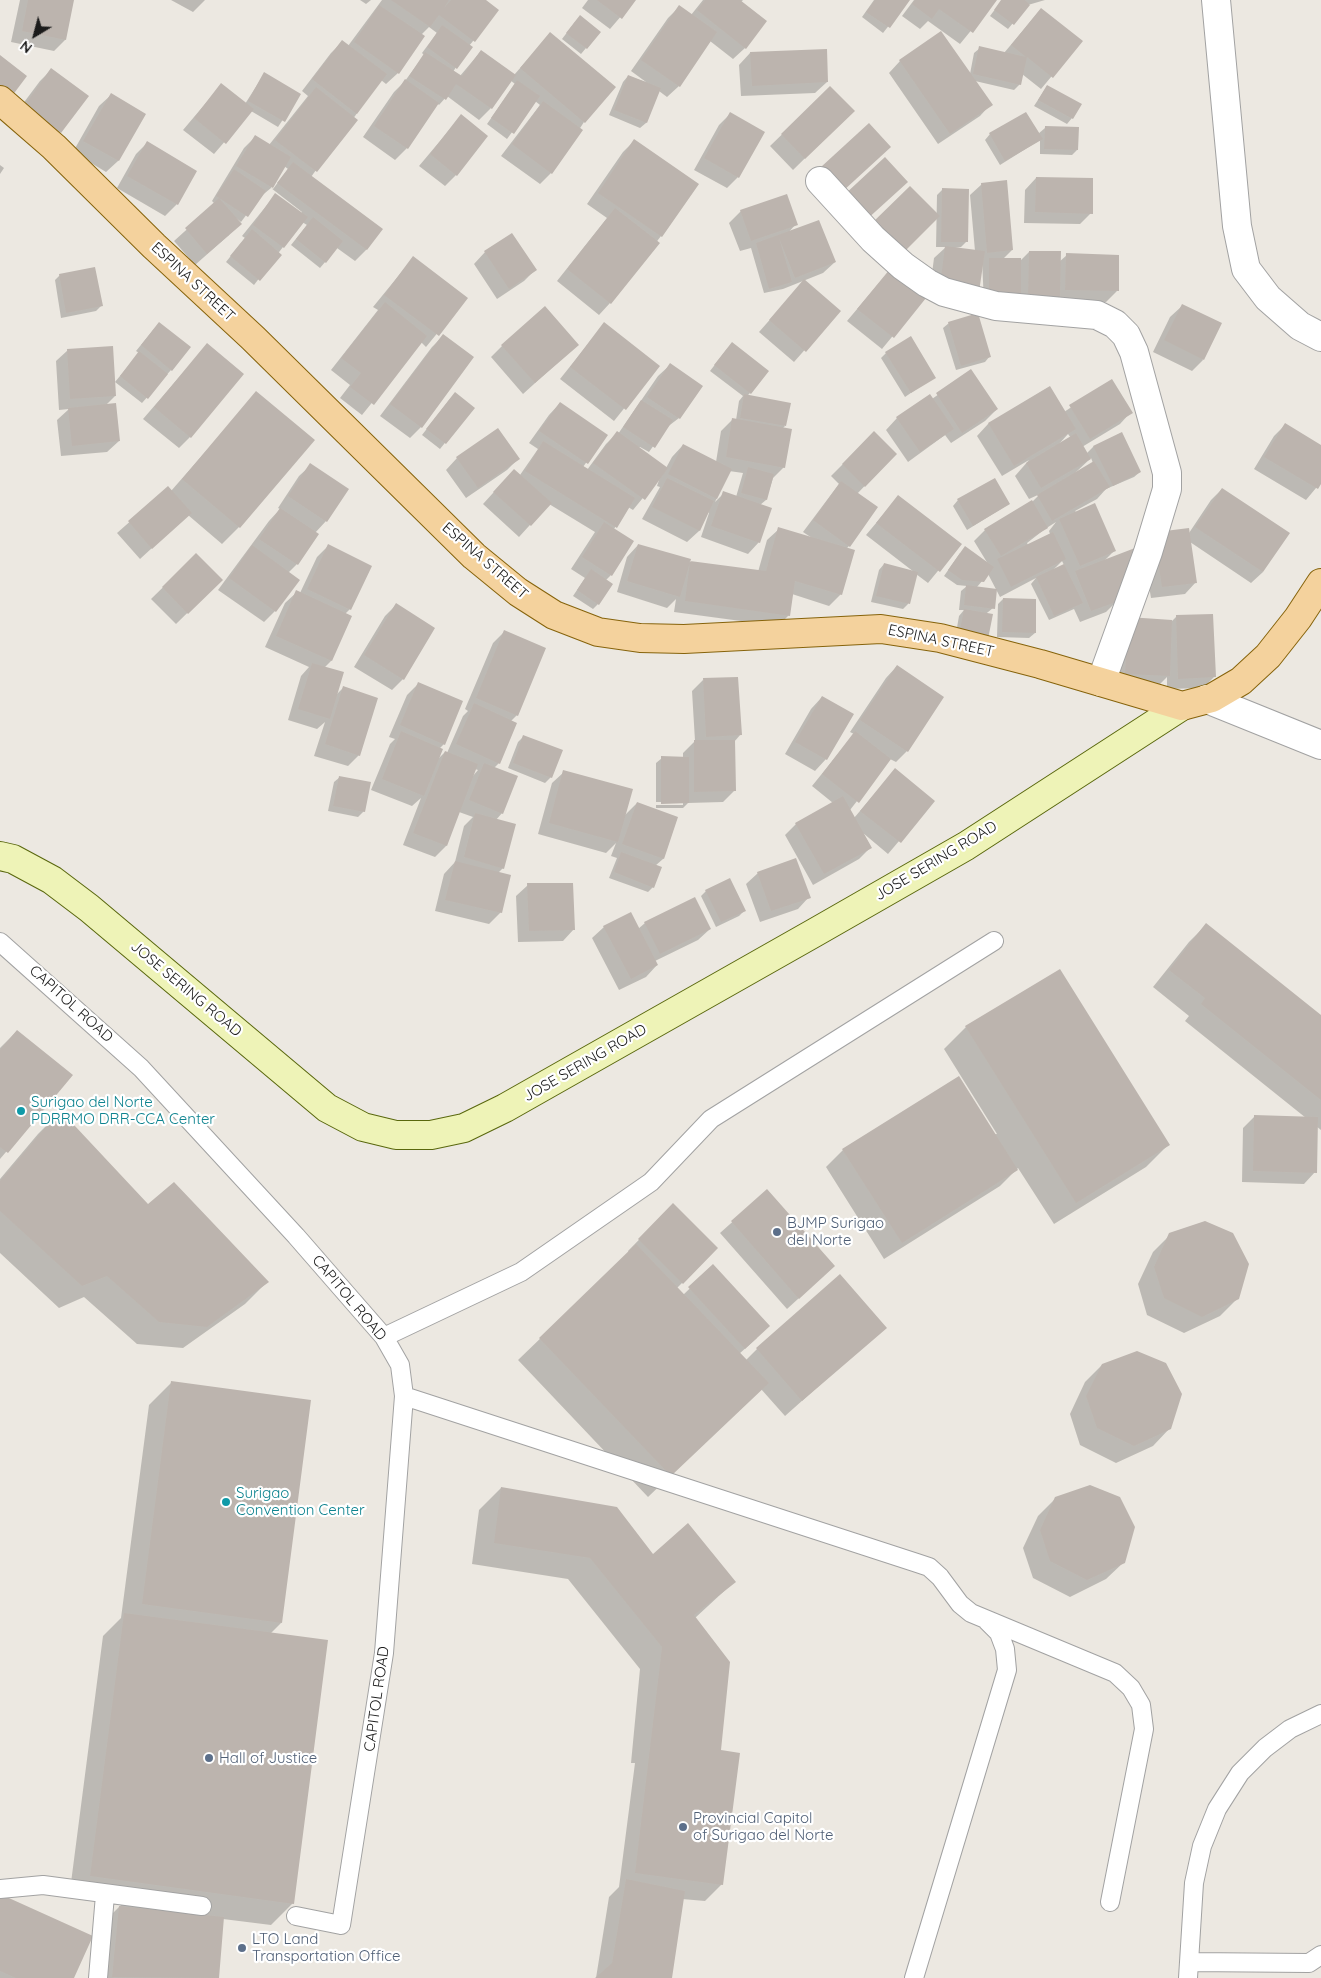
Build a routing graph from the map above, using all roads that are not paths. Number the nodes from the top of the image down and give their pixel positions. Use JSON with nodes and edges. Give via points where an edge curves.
{"nodes":[{"id":1,"x":1216,"y":0,"type":"edge"},
{"id":2,"x":0,"y":100,"type":"edge"},
{"id":3,"x":820,"y":181,"type":"dead end"},
{"id":4,"x":1321,"y":337,"type":"edge"},
{"id":5,"x":1321,"y":583,"type":"edge"},
{"id":6,"x":1101,"y":682,"type":"junction"},
{"id":7,"x":1194,"y":703,"type":"junction"},
{"id":8,"x":1321,"y":745,"type":"edge"},
{"id":9,"x":0,"y":856,"type":"edge"},
{"id":10,"x":994,"y":941,"type":"dead end"},
{"id":11,"x":0,"y":942,"type":"edge"},
{"id":12,"x":384,"y":1337,"type":"junction"},
{"id":13,"x":404,"y":1396,"type":"junction"},
{"id":14,"x":985,"y":1619,"type":"junction"},
{"id":15,"x":1321,"y":1714,"type":"edge"},
{"id":16,"x":0,"y":1889,"type":"edge"},
{"id":17,"x":106,"y":1895,"type":"junction"},
{"id":18,"x":1110,"y":1902,"type":"dead end"},
{"id":19,"x":202,"y":1906,"type":"dead end"},
{"id":20,"x":296,"y":1916,"type":"dead end"},
{"id":21,"x":1321,"y":1956,"type":"edge"},
{"id":22,"x":1188,"y":1970,"type":"edge"},
{"id":23,"x":98,"y":1978,"type":"edge"},
{"id":24,"x":914,"y":1978,"type":"edge"}],
"edges":[{"from":1,"to":4,"type":"street","via":[[1237,226],[1246,269],[1268,298],[1300,326]]},
{"from":2,"to":6,"type":"main road","name":"ESPINA STREET","via":[[254,338],[474,556],[518,592],[554,615],[598,632],[640,638],[684,639],[881,629],[940,638]]},
{"from":3,"to":6,"type":"street","via":[[872,239],[926,283],[944,292],[996,306],[1096,315],[1115,324],[1126,335],[1134,352],[1165,463],[1167,489]]},
{"from":5,"to":7,"type":"main road","via":[[1268,656],[1241,682]]},
{"from":6,"to":7,"type":"main road","name":"ESPINA STREET"},
{"from":7,"to":8,"type":"street"},
{"from":7,"to":9,"type":"main road","name":"JOSE SERING ROAD","via":[[966,846],[505,1108],[464,1128],[431,1135],[396,1136],[363,1127],[327,1108],[89,908],[52,880]]},
{"from":10,"to":12,"type":"lane","via":[[711,1119],[651,1182],[521,1272]]},
{"from":11,"to":12,"type":"lane","name":"CAPITOL ROAD","via":[[141,1068]]},
{"from":12,"to":13,"type":"lane","name":"CAPITOL ROAD","via":[[400,1365]]},
{"from":13,"to":14,"type":"lane","via":[[929,1567],[960,1604]]},
{"from":13,"to":20,"type":"lane","name":"CAPITOL ROAD","via":[[384,1653],[341,1925]]},
{"from":14,"to":18,"type":"lane","via":[[1115,1673],[1131,1688],[1141,1705],[1144,1730]]},
{"from":14,"to":24,"type":"lane","via":[[998,1633],[1007,1670]]},
{"from":15,"to":22,"type":"lane","via":[[1290,1728],[1266,1748],[1240,1773],[1217,1809],[1202,1846],[1194,1883]]},
{"from":16,"to":17,"type":"lane","via":[[43,1885]]},
{"from":17,"to":19,"type":"lane"},
{"from":17,"to":23,"type":"lane"},
{"from":21,"to":22,"type":"lane","via":[[1309,1963]]}]}
